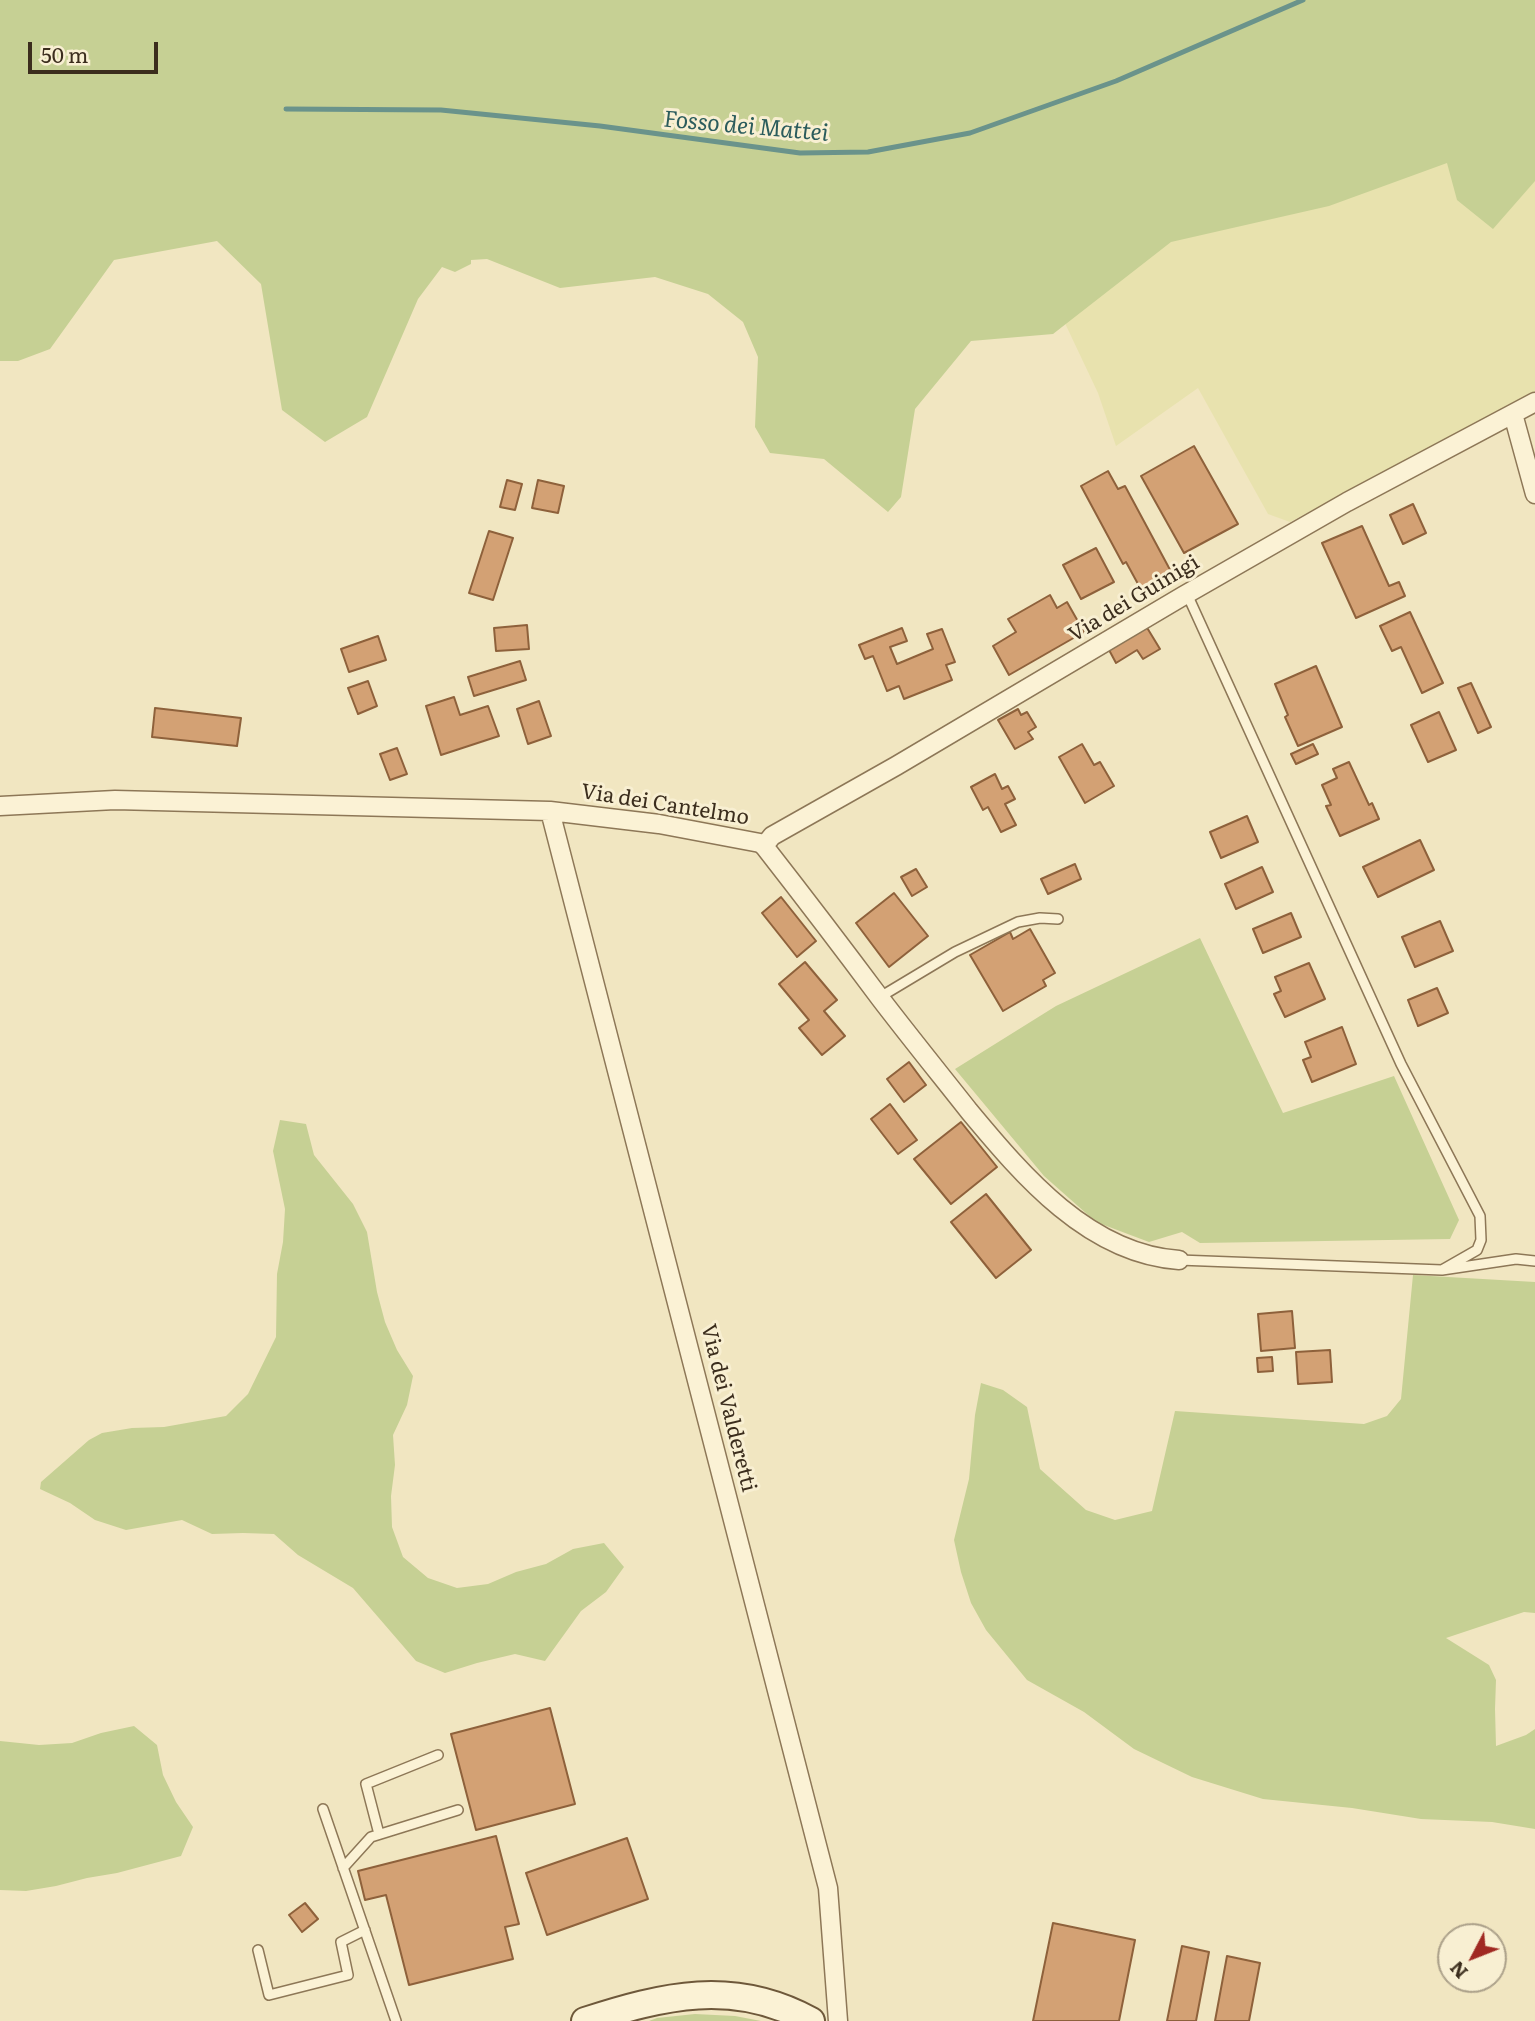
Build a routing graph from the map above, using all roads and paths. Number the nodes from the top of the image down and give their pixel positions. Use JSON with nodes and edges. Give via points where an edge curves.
{"nodes":[{"id":1,"x":1535,"y":402,"type":"edge"},
{"id":2,"x":1513,"y":414,"type":"junction"},
{"id":3,"x":1535,"y":494,"type":"edge"},
{"id":4,"x":1187,"y":594,"type":"junction"},
{"id":5,"x":0,"y":806,"type":"edge"},
{"id":6,"x":551,"y":811,"type":"junction"},
{"id":7,"x":764,"y":846,"type":"junction"},
{"id":8,"x":1058,"y":919,"type":"dead end"},
{"id":9,"x":880,"y":997,"type":"junction"},
{"id":10,"x":1180,"y":1260,"type":"joint"},
{"id":11,"x":1535,"y":1261,"type":"edge"},
{"id":12,"x":1443,"y":1270,"type":"junction"},
{"id":13,"x":438,"y":1755,"type":"dead end"},
{"id":14,"x":323,"y":1809,"type":"dead end"},
{"id":15,"x":458,"y":1810,"type":"dead end"},
{"id":16,"x":379,"y":1834,"type":"junction"},
{"id":17,"x":343,"y":1868,"type":"junction"},
{"id":18,"x":365,"y":1930,"type":"junction"},
{"id":19,"x":258,"y":1950,"type":"dead end"},
{"id":20,"x":396,"y":2021,"type":"edge"},
{"id":21,"x":585,"y":2021,"type":"edge"},
{"id":22,"x":811,"y":2021,"type":"edge"},
{"id":23,"x":838,"y":2021,"type":"edge"}],
"edges":[{"from":1,"to":2,"type":"street","name":"Via dei Guinigi"},
{"from":2,"to":3,"type":"street"},
{"from":2,"to":4,"type":"street","name":"Via dei Guinigi"},
{"from":4,"to":7,"type":"street","name":"Via dei Guinigi","via":[[772,836]]},
{"from":4,"to":12,"type":"lane","via":[[1396,1051],[1480,1216],[1477,1250]]},
{"from":5,"to":6,"type":"street","name":"Via dei Cantelmo","via":[[116,800]]},
{"from":6,"to":7,"type":"street","name":"Via dei Cantelmo","via":[[659,824]]},
{"from":6,"to":23,"type":"street","name":"Via dei Valderetti","via":[[828,1888]]},
{"from":7,"to":9,"type":"street","name":"Via dei Cantelmo"},
{"from":8,"to":9,"type":"lane","via":[[1018,922],[955,952]]},
{"from":9,"to":10,"type":"street","name":"Via dei Cantelmo","via":[[1003,1153],[1040,1189],[1114,1242],[1149,1256]]},
{"from":10,"to":12,"type":"lane"},
{"from":11,"to":12,"type":"lane","via":[[1516,1259]]},
{"from":13,"to":16,"type":"lane","via":[[366,1784]]},
{"from":14,"to":17,"type":"lane"},
{"from":15,"to":16,"type":"lane"},
{"from":16,"to":17,"type":"lane"},
{"from":17,"to":18,"type":"lane"},
{"from":18,"to":19,"type":"lane","via":[[341,1942],[348,1975],[269,1995]]},
{"from":18,"to":20,"type":"lane"},
{"from":21,"to":22,"type":"main road","via":[[656,2000],[709,1995],[765,2003]]}]}
